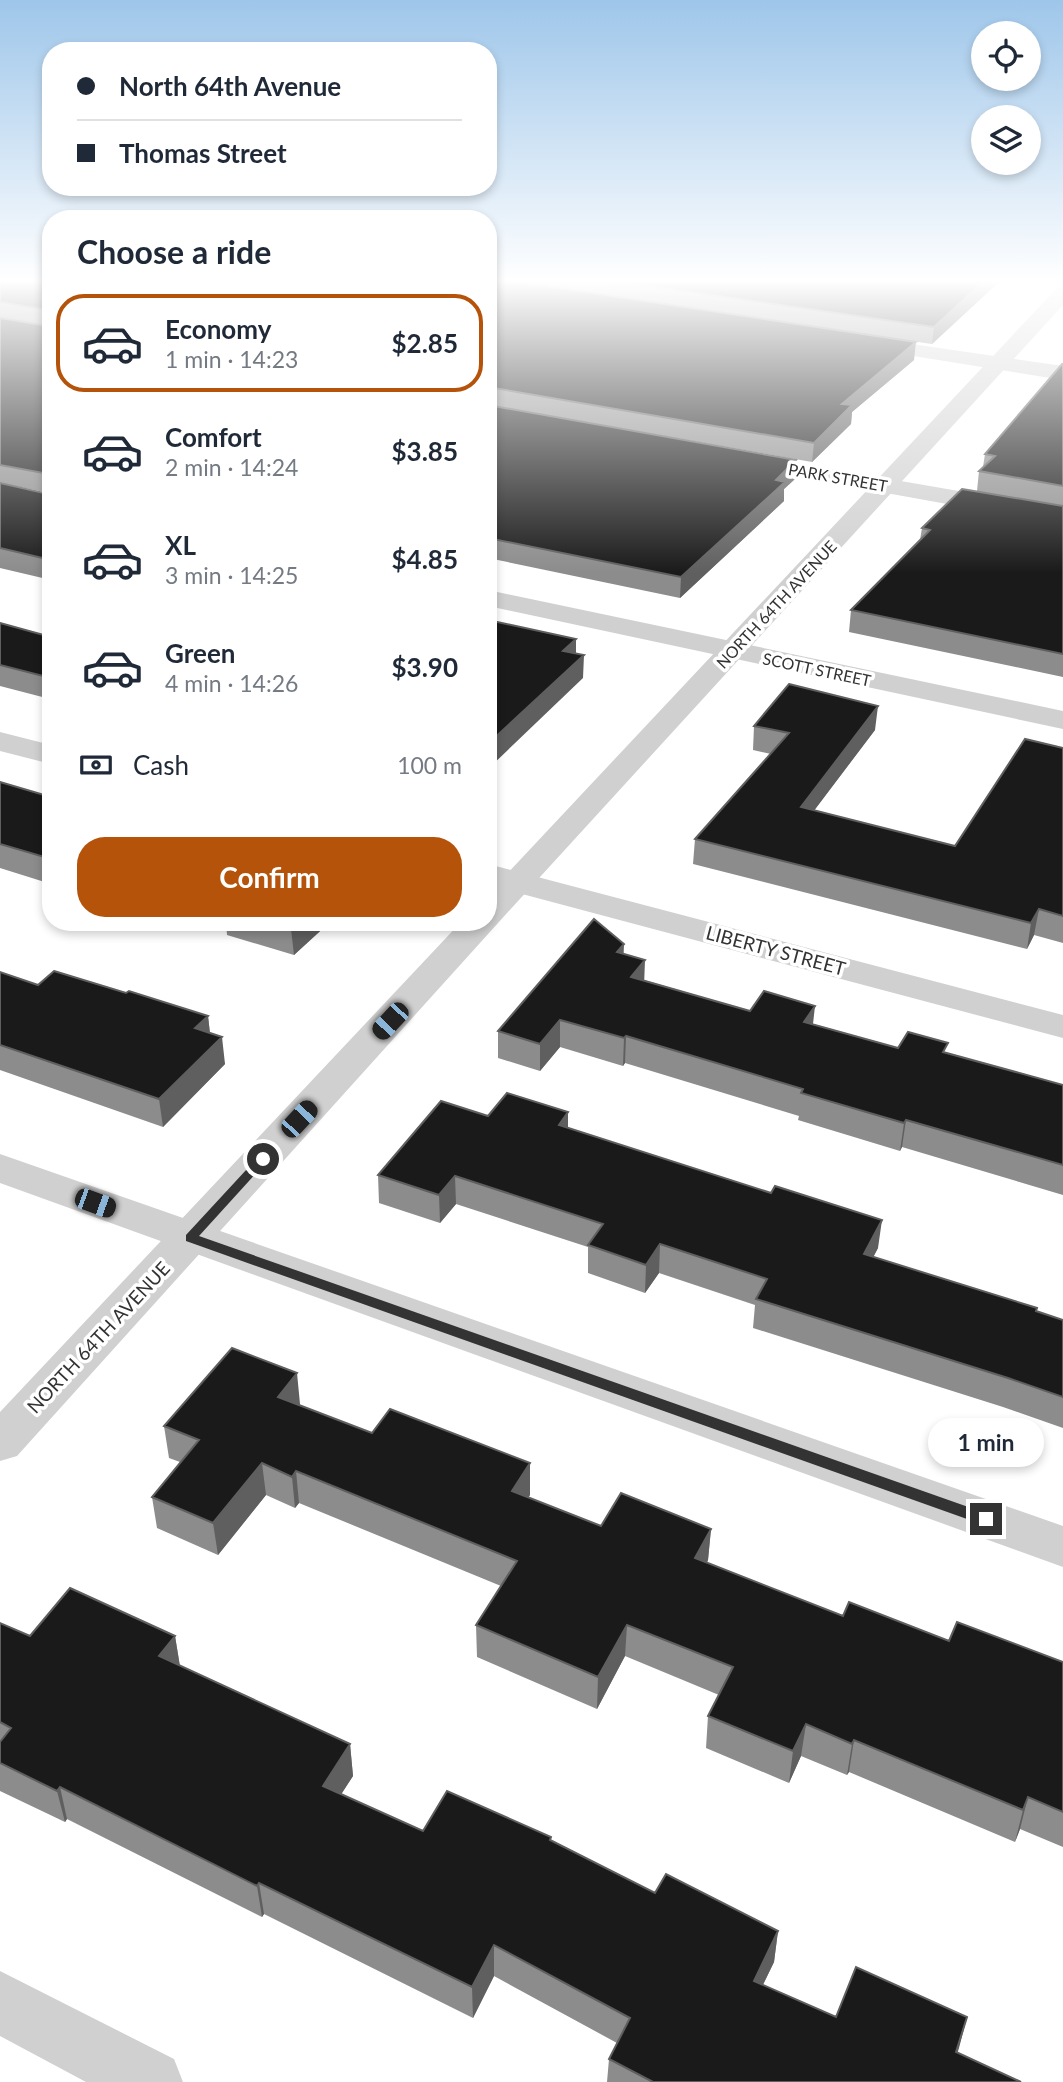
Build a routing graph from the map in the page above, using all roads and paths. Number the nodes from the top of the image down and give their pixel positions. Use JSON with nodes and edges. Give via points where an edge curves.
{"nodes":[{"id":1,"x":984,"y":378,"type":"edge"},
{"id":2,"x":721,"y":456,"type":"edge"},
{"id":3,"x":885,"y":486,"type":"junction"},
{"id":4,"x":1063,"y":517,"type":"edge"},
{"id":5,"x":497,"y":600,"type":"edge"},
{"id":6,"x":732,"y":651,"type":"junction"},
{"id":7,"x":1063,"y":720,"type":"edge"},
{"id":8,"x":0,"y":741,"type":"edge"},
{"id":9,"x":42,"y":753,"type":"edge"},
{"id":10,"x":503,"y":878,"type":"edge"},
{"id":11,"x":473,"y":931,"type":"edge"},
{"id":12,"x":1063,"y":1027,"type":"edge"},
{"id":13,"x":0,"y":1168,"type":"edge"},
{"id":14,"x":190,"y":1238,"type":"junction"},
{"id":15,"x":0,"y":1443,"type":"edge"},
{"id":16,"x":1063,"y":1547,"type":"edge"},
{"id":17,"x":0,"y":2002,"type":"edge"},
{"id":18,"x":151,"y":2082,"type":"edge"}],
"edges":[{"from":1,"to":3,"type":"street","name":"NORTH 64TH AVENUE"},
{"from":2,"to":3,"type":"street","name":"PARK STREET"},
{"from":3,"to":4,"type":"street","name":"PARK STREET"},
{"from":3,"to":6,"type":"street","name":"NORTH 64TH AVENUE"},
{"from":5,"to":6,"type":"street","name":"SCOTT STREET"},
{"from":6,"to":7,"type":"street","name":"SCOTT STREET"},
{"from":6,"to":10,"type":"street","name":"NORTH 64TH AVENUE"},
{"from":8,"to":9,"type":"street"},
{"from":10,"to":12,"type":"street","name":"LIBERTY STREET"},
{"from":11,"to":14,"type":"street","name":"NORTH 64TH AVENUE"},
{"from":13,"to":14,"type":"street"},
{"from":14,"to":15,"type":"street","name":"NORTH 64TH AVENUE"},
{"from":14,"to":16,"type":"street"},
{"from":17,"to":18,"type":"street"}]}
